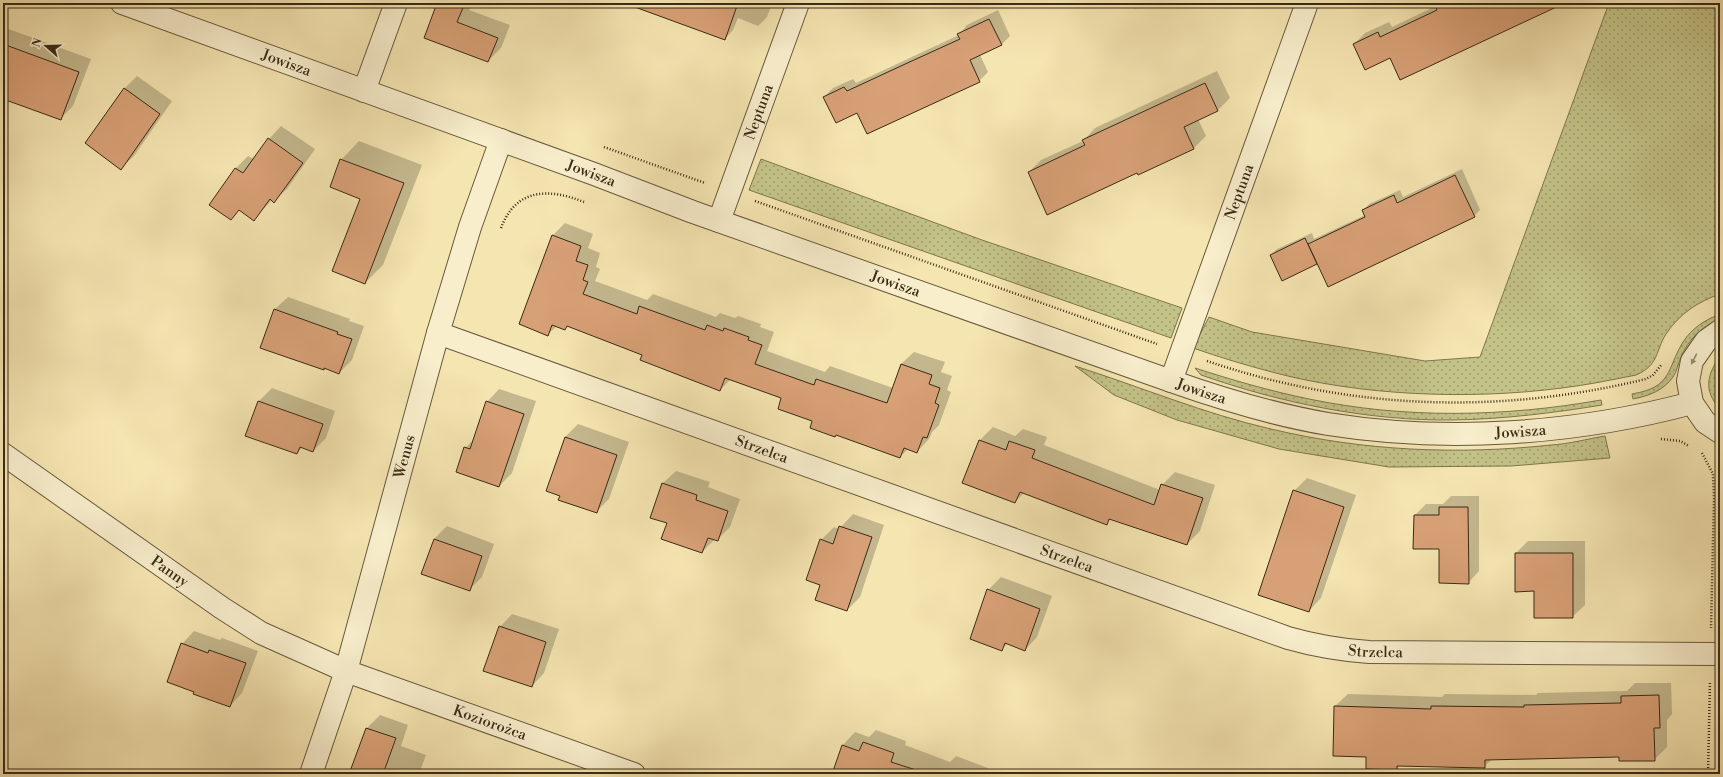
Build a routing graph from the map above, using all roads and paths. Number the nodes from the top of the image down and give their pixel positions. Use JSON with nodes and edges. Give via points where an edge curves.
{"nodes":[{"id":1,"x":122,"y":3,"type":"edge"},
{"id":2,"x":396,"y":3,"type":"edge"},
{"id":3,"x":798,"y":3,"type":"edge"},
{"id":4,"x":1307,"y":3,"type":"edge"},
{"id":5,"x":364,"y":91,"type":"junction"},
{"id":6,"x":501,"y":140,"type":"junction"},
{"id":7,"x":756,"y":201,"type":"dead end"},
{"id":8,"x":584,"y":202,"type":"dead end"},
{"id":9,"x":719,"y":221,"type":"junction"},
{"id":10,"x":499,"y":232,"type":"dead end"},
{"id":11,"x":1720,"y":331,"type":"edge"},
{"id":12,"x":438,"y":332,"type":"junction"},
{"id":13,"x":1180,"y":352,"type":"junction"},
{"id":14,"x":1663,"y":363,"type":"dead end"},
{"id":15,"x":1171,"y":381,"type":"junction"},
{"id":16,"x":1692,"y":403,"type":"junction"},
{"id":17,"x":1720,"y":432,"type":"edge"},
{"id":18,"x":1656,"y":438,"type":"dead end"},
{"id":19,"x":1691,"y":447,"type":"dead end"},
{"id":20,"x":1696,"y":450,"type":"dead end"},
{"id":21,"x":3,"y":454,"type":"edge"},
{"id":22,"x":1715,"y":654,"type":"edge"},
{"id":23,"x":346,"y":672,"type":"junction"},
{"id":24,"x":311,"y":774,"type":"edge"},
{"id":25,"x":634,"y":774,"type":"edge"},
{"id":26,"x":1708,"y":774,"type":"edge"}],
"edges":[{"from":1,"to":5,"type":"street","name":"Jowisza"},
{"from":2,"to":5,"type":"street"},
{"from":3,"to":9,"type":"street","name":"Neptuna"},
{"from":4,"to":13,"type":"street","name":"Neptuna"},
{"from":5,"to":6,"type":"street","name":"Jowisza"},
{"from":6,"to":9,"type":"street","name":"Jowisza"},
{"from":6,"to":12,"type":"street","name":"Wenus","via":[[470,227]]},
{"from":7,"to":13,"type":"path"},
{"from":8,"to":10,"type":"path","via":[[566,195],[535,194],[510,210]]},
{"from":9,"to":15,"type":"street","name":"Jowisza"},
{"from":11,"to":16,"type":"street","one_way":true,"via":[[1706,341],[1692,361],[1688,382]]},
{"from":12,"to":22,"type":"street","name":"Strzelca","via":[[1312,645],[1369,652]]},
{"from":12,"to":23,"type":"street","name":"Wenus"},
{"from":13,"to":14,"type":"path","via":[[1266,380],[1311,389],[1359,397],[1438,403],[1525,400],[1593,391],[1646,379]]},
{"from":13,"to":15,"type":"street","name":"Neptuna"},
{"from":15,"to":16,"type":"street","name":"Jowisza","via":[[1221,398],[1328,424],[1440,434],[1554,429]]},
{"from":16,"to":17,"type":"street","via":[[1705,422]]},
{"from":18,"to":19,"type":"path","via":[[1680,441]]},
{"from":20,"to":22,"type":"path","via":[[1702,452],[1713,474]]},
{"from":21,"to":23,"type":"street","name":"Panny","via":[[261,633]]},
{"from":22,"to":26,"type":"path"},
{"from":23,"to":24,"type":"street","name":"Wenus"},
{"from":23,"to":25,"type":"street","name":"Koziorożca"}]}
